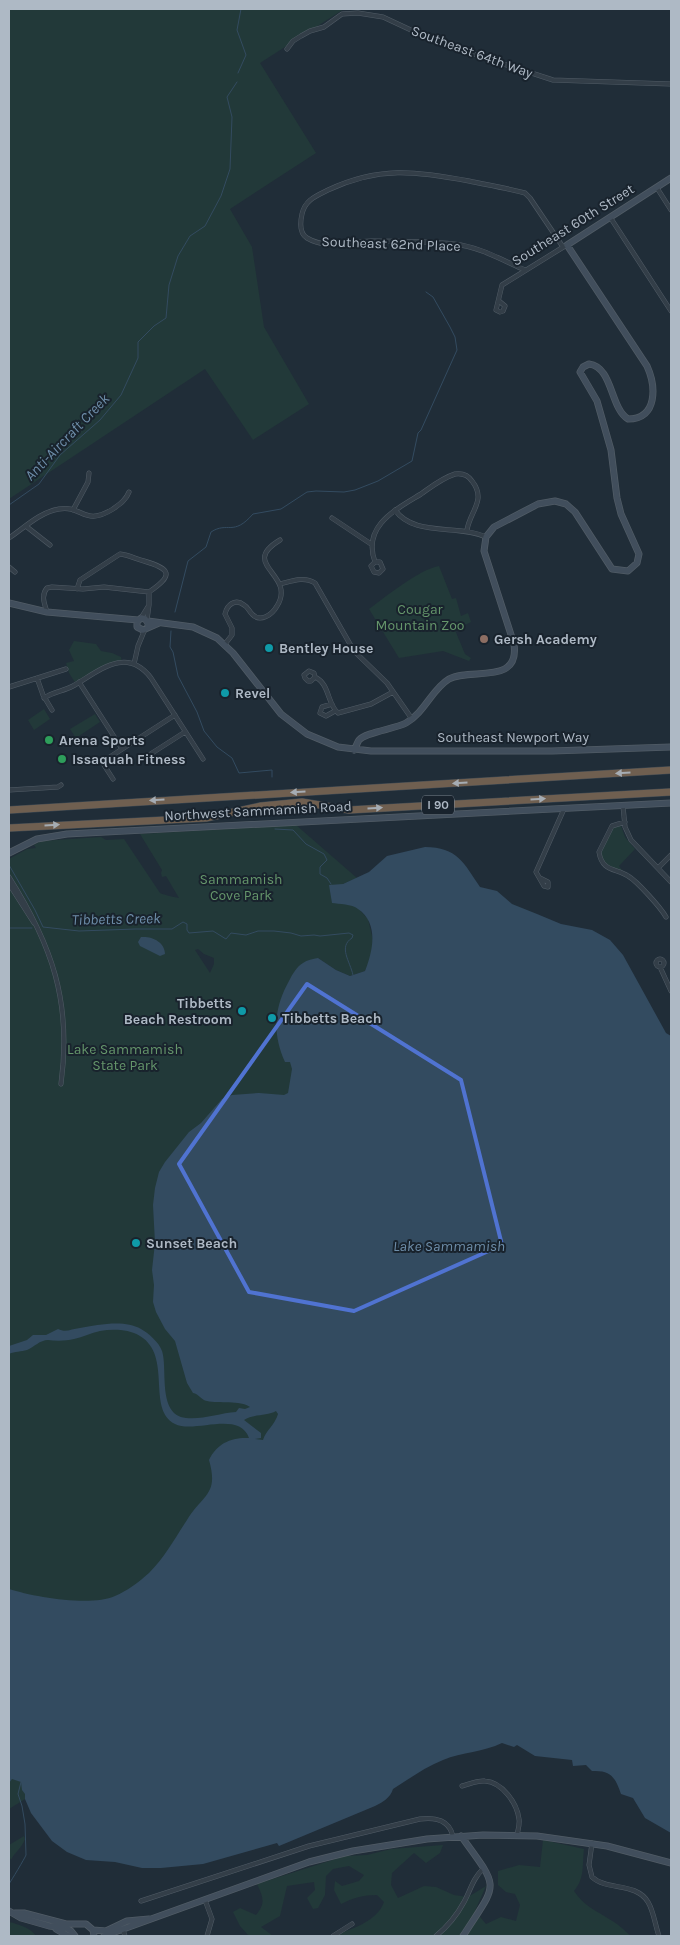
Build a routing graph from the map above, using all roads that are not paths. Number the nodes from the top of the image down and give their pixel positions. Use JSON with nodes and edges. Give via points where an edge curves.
{"nodes":[{"id":1,"x":287,"y":49,"type":"dead end"},
{"id":2,"x":671,"y":84,"type":"edge"},
{"id":3,"x":671,"y":178,"type":"edge"},
{"id":4,"x":657,"y":188,"type":"junction"},
{"id":5,"x":671,"y":210,"type":"edge"},
{"id":6,"x":610,"y":217,"type":"junction"},
{"id":7,"x":565,"y":246,"type":"junction"},
{"id":8,"x":525,"y":270,"type":"junction"},
{"id":9,"x":499,"y":301,"type":"dead end"},
{"id":10,"x":671,"y":311,"type":"edge"},
{"id":11,"x":89,"y":474,"type":"dead end"},
{"id":12,"x":129,"y":492,"type":"dead end"},
{"id":13,"x":73,"y":510,"type":"junction"},
{"id":14,"x":395,"y":510,"type":"junction"},
{"id":15,"x":332,"y":518,"type":"dead end"},
{"id":16,"x":27,"y":526,"type":"junction"},
{"id":17,"x":467,"y":530,"type":"junction"},
{"id":18,"x":486,"y":537,"type":"junction"},
{"id":19,"x":9,"y":538,"type":"edge"},
{"id":20,"x":280,"y":540,"type":"dead end"},
{"id":21,"x":371,"y":544,"type":"junction"},
{"id":22,"x":50,"y":546,"type":"dead end"},
{"id":23,"x":375,"y":562,"type":"dead end"},
{"id":24,"x":9,"y":567,"type":"edge"},
{"id":25,"x":15,"y":572,"type":"dead end"},
{"id":26,"x":280,"y":584,"type":"junction"},
{"id":27,"x":77,"y":589,"type":"junction"},
{"id":28,"x":149,"y":592,"type":"junction"},
{"id":29,"x":43,"y":602,"type":"junction"},
{"id":30,"x":9,"y":603,"type":"edge"},
{"id":31,"x":36,"y":610,"type":"junction"},
{"id":32,"x":47,"y":612,"type":"junction"},
{"id":33,"x":143,"y":624,"type":"junction"},
{"id":34,"x":225,"y":644,"type":"junction"},
{"id":35,"x":134,"y":664,"type":"junction"},
{"id":36,"x":66,"y":669,"type":"dead end"},
{"id":37,"x":315,"y":677,"type":"dead end"},
{"id":38,"x":37,"y":678,"type":"junction"},
{"id":39,"x":80,"y":682,"type":"junction"},
{"id":40,"x":9,"y":687,"type":"edge"},
{"id":41,"x":393,"y":692,"type":"junction"},
{"id":42,"x":44,"y":698,"type":"junction"},
{"id":43,"x":332,"y":704,"type":"junction"},
{"id":44,"x":52,"y":710,"type":"dead end"},
{"id":45,"x":335,"y":711,"type":"junction"},
{"id":46,"x":175,"y":715,"type":"junction"},
{"id":47,"x":412,"y":719,"type":"junction"},
{"id":48,"x":186,"y":732,"type":"junction"},
{"id":49,"x":671,"y":747,"type":"edge"},
{"id":50,"x":122,"y":749,"type":"junction"},
{"id":51,"x":354,"y":750,"type":"junction"},
{"id":52,"x":149,"y":755,"type":"dead end"},
{"id":53,"x":203,"y":759,"type":"dead end"},
{"id":54,"x":671,"y":770,"type":"edge"},
{"id":55,"x":114,"y":779,"type":"dead end"},
{"id":56,"x":61,"y":785,"type":"dead end"},
{"id":57,"x":9,"y":790,"type":"edge"},
{"id":58,"x":671,"y":792,"type":"edge"},
{"id":59,"x":671,"y":803,"type":"edge"},
{"id":60,"x":624,"y":806,"type":"junction"},
{"id":61,"x":9,"y":809,"type":"edge"},
{"id":62,"x":564,"y":809,"type":"junction"},
{"id":63,"x":624,"y":822,"type":"junction"},
{"id":64,"x":9,"y":828,"type":"edge"},
{"id":65,"x":9,"y":853,"type":"edge"},
{"id":66,"x":671,"y":855,"type":"edge"},
{"id":67,"x":658,"y":868,"type":"junction"},
{"id":68,"x":9,"y":877,"type":"edge"},
{"id":69,"x":540,"y":878,"type":"dead end"},
{"id":70,"x":671,"y":882,"type":"edge"},
{"id":71,"x":9,"y":884,"type":"edge"},
{"id":72,"x":666,"y":917,"type":"dead end"},
{"id":73,"x":34,"y":923,"type":"junction"},
{"id":74,"x":660,"y":967,"type":"dead end"},
{"id":75,"x":671,"y":991,"type":"edge"},
{"id":76,"x":61,"y":1084,"type":"dead end"},
{"id":77,"x":462,"y":1786,"type":"dead end"},
{"id":78,"x":518,"y":1835,"type":"junction"},
{"id":79,"x":461,"y":1836,"type":"junction"},
{"id":80,"x":453,"y":1837,"type":"junction"},
{"id":81,"x":592,"y":1843,"type":"junction"},
{"id":82,"x":671,"y":1863,"type":"edge"},
{"id":83,"x":484,"y":1868,"type":"junction"},
{"id":84,"x":206,"y":1900,"type":"junction"},
{"id":85,"x":141,"y":1901,"type":"dead end"},
{"id":86,"x":12,"y":1912,"type":"edge"},
{"id":87,"x":158,"y":1917,"type":"junction"},
{"id":88,"x":352,"y":1924,"type":"dead end"},
{"id":89,"x":80,"y":1925,"type":"junction"},
{"id":90,"x":50,"y":1926,"type":"junction"},
{"id":91,"x":94,"y":1933,"type":"edge"},
{"id":92,"x":124,"y":1933,"type":"edge"},
{"id":93,"x":68,"y":1936,"type":"edge"},
{"id":94,"x":75,"y":1936,"type":"edge"},
{"id":95,"x":104,"y":1936,"type":"edge"},
{"id":96,"x":206,"y":1936,"type":"edge"},
{"id":97,"x":333,"y":1936,"type":"edge"},
{"id":98,"x":436,"y":1936,"type":"edge"},
{"id":99,"x":463,"y":1936,"type":"edge"},
{"id":100,"x":659,"y":1936,"type":"edge"}],
"edges":[{"from":1,"to":2,"type":"street","name":"Southeast 64th Way","via":[[293,41],[324,27],[342,14],[358,13],[383,17],[482,58],[553,80]]},
{"from":3,"to":4,"type":"street","name":"Southeast 60th Street"},
{"from":4,"to":5,"type":"street"},
{"from":4,"to":6,"type":"street","name":"Southeast 60th Street"},
{"from":6,"to":7,"type":"street","name":"Southeast 60th Street"},
{"from":6,"to":10,"type":"street"},
{"from":7,"to":8,"type":"street","name":"Southeast 60th Street"},
{"from":7,"to":8,"type":"street","name":"Southeast 62nd Place","via":[[525,193],[436,174],[409,171],[380,174],[334,187],[307,202],[303,209],[300,226],[304,236],[312,241],[328,245],[368,241],[455,244],[490,253]]},
{"from":7,"to":18,"type":"street","via":[[647,366],[654,386],[654,398],[648,408],[642,416],[631,419],[623,416],[601,371],[594,365],[586,365],[580,372],[597,401],[611,450],[621,514],[639,554],[637,563],[631,569],[619,571],[609,567],[572,509],[561,502],[550,501],[529,508],[494,527]]},
{"from":8,"to":9,"type":"street","name":"Southeast 60th Street","via":[[502,285]]},
{"from":11,"to":13,"type":"street"},
{"from":12,"to":13,"type":"street","via":[[120,504],[100,516],[93,518]]},
{"from":13,"to":16,"type":"street","via":[[54,510]]},
{"from":14,"to":17,"type":"street","via":[[402,519],[416,526]]},
{"from":14,"to":17,"type":"street","via":[[458,473],[470,478],[479,493]]},
{"from":14,"to":21,"type":"street","via":[[379,525]]},
{"from":15,"to":21,"type":"street"},
{"from":16,"to":19,"type":"street"},
{"from":16,"to":22,"type":"street"},
{"from":17,"to":18,"type":"street"},
{"from":18,"to":47,"type":"street","via":[[484,551],[515,649],[514,658],[505,668],[492,673],[462,674],[449,679]]},
{"from":20,"to":26,"type":"street","via":[[266,550],[263,560]]},
{"from":21,"to":23,"type":"street"},
{"from":24,"to":25,"type":"street"},
{"from":26,"to":34,"type":"street","via":[[279,603],[272,613],[264,617],[255,616],[240,602],[229,606],[225,614],[232,634]]},
{"from":26,"to":41,"type":"street","via":[[302,579],[314,583],[354,651]]},
{"from":27,"to":28,"type":"street"},
{"from":27,"to":28,"type":"street","via":[[80,580],[120,554],[162,566],[166,576]]},
{"from":27,"to":29,"type":"street","via":[[47,588]]},
{"from":28,"to":33,"type":"street"},
{"from":29,"to":31,"type":"street"},
{"from":29,"to":32,"type":"street"},
{"from":30,"to":31,"type":"street"},
{"from":31,"to":32,"type":"street"},
{"from":32,"to":33,"type":"street"},
{"from":33,"to":34,"type":"street","via":[[164,622],[202,630]]},
{"from":33,"to":35,"type":"street"},
{"from":34,"to":51,"type":"street","name":"Southeast Newport Way","via":[[274,708],[290,722],[315,739]]},
{"from":35,"to":39,"type":"street","via":[[111,664]]},
{"from":35,"to":46,"type":"street","via":[[148,674]]},
{"from":36,"to":38,"type":"street"},
{"from":37,"to":43,"type":"street","via":[[324,685]]},
{"from":38,"to":40,"type":"street"},
{"from":38,"to":42,"type":"street"},
{"from":39,"to":42,"type":"street"},
{"from":39,"to":50,"type":"street"},
{"from":41,"to":45,"type":"street","via":[[371,704],[342,713]]},
{"from":41,"to":47,"type":"street"},
{"from":42,"to":44,"type":"street"},
{"from":43,"to":45,"type":"street"},
{"from":43,"to":45,"type":"street","via":[[322,707],[320,713],[326,716]]},
{"from":46,"to":48,"type":"street"},
{"from":46,"to":50,"type":"street"},
{"from":47,"to":51,"type":"street","via":[[363,737]]},
{"from":48,"to":52,"type":"street"},
{"from":48,"to":53,"type":"street"},
{"from":49,"to":51,"type":"street","name":"Southeast Newport Way","via":[[552,751]]},
{"from":50,"to":55,"type":"street","via":[[102,762]]},
{"from":54,"to":61,"type":"highway","number":"I 90","one_way":true},
{"from":56,"to":57,"type":"street"},
{"from":64,"to":58,"type":"highway","number":"I 90","one_way":true,"via":[[206,818],[261,806],[302,802],[349,810]]},
{"from":59,"to":60,"type":"street","name":"Northwest Sammamish Road"},
{"from":60,"to":62,"type":"street","name":"Northwest Sammamish Road"},
{"from":60,"to":63,"type":"street"},
{"from":62,"to":65,"type":"street","name":"Northwest Sammamish Road","via":[[67,834],[42,838]]},
{"from":62,"to":69,"type":"street","via":[[536,872]]},
{"from":63,"to":67,"type":"street","via":[[631,840]]},
{"from":63,"to":72,"type":"street","via":[[612,826],[600,857],[611,870],[630,877]]},
{"from":66,"to":67,"type":"street"},
{"from":67,"to":70,"type":"street"},
{"from":68,"to":73,"type":"street"},
{"from":71,"to":73,"type":"street"},
{"from":73,"to":76,"type":"street","via":[[48,950],[61,997],[65,1046]]},
{"from":74,"to":75,"type":"street"},
{"from":77,"to":78,"type":"street","via":[[484,1781],[501,1786],[515,1806]]},
{"from":78,"to":79,"type":"street"},
{"from":78,"to":81,"type":"street"},
{"from":79,"to":80,"type":"street"},
{"from":79,"to":83,"type":"street"},
{"from":80,"to":84,"type":"street","via":[[340,1854],[285,1870]]},
{"from":80,"to":85,"type":"street","via":[[451,1828],[444,1822],[420,1819],[318,1843]]},
{"from":81,"to":82,"type":"street"},
{"from":81,"to":100,"type":"street","via":[[589,1865],[592,1876],[600,1882],[644,1897]]},
{"from":83,"to":98,"type":"street","via":[[472,1882],[446,1928]]},
{"from":83,"to":99,"type":"street","via":[[490,1880],[490,1892]]},
{"from":84,"to":87,"type":"street"},
{"from":84,"to":96,"type":"street","via":[[212,1918]]},
{"from":86,"to":89,"type":"street"},
{"from":86,"to":90,"type":"street","via":[[21,1918]]},
{"from":87,"to":91,"type":"street","via":[[127,1922],[106,1932]]},
{"from":87,"to":92,"type":"street"},
{"from":88,"to":97,"type":"street"},
{"from":89,"to":91,"type":"street","via":[[89,1925]]},
{"from":89,"to":94,"type":"street"},
{"from":90,"to":93,"type":"street"},
{"from":90,"to":94,"type":"street","via":[[66,1928]]},
{"from":92,"to":95,"type":"street"}]}
